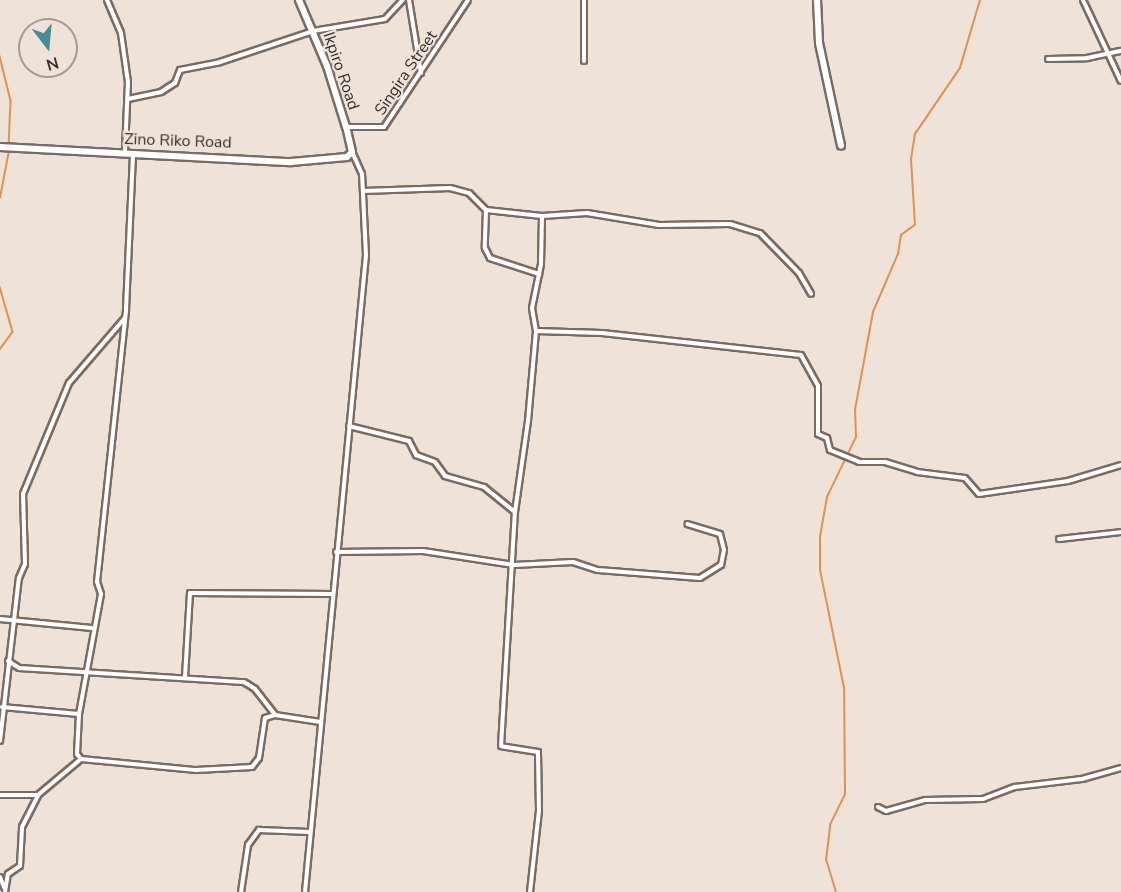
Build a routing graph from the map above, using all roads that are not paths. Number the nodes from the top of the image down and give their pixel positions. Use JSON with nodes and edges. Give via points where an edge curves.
{"nodes":[{"id":1,"x":107,"y":0,"type":"edge"},
{"id":2,"x":299,"y":0,"type":"edge"},
{"id":3,"x":403,"y":0,"type":"edge"},
{"id":4,"x":409,"y":0,"type":"edge"},
{"id":5,"x":468,"y":0,"type":"edge"},
{"id":6,"x":584,"y":0,"type":"edge"},
{"id":7,"x":817,"y":0,"type":"edge"},
{"id":8,"x":1083,"y":0,"type":"edge"},
{"id":9,"x":313,"y":31,"type":"junction"},
{"id":10,"x":1121,"y":51,"type":"edge"},
{"id":11,"x":1108,"y":54,"type":"junction"},
{"id":12,"x":1048,"y":59,"type":"dead end"},
{"id":13,"x":584,"y":61,"type":"dead end"},
{"id":14,"x":422,"y":74,"type":"junction"},
{"id":15,"x":1121,"y":81,"type":"edge"},
{"id":16,"x":128,"y":99,"type":"junction"},
{"id":17,"x":346,"y":127,"type":"junction"},
{"id":18,"x":841,"y":146,"type":"dead end"},
{"id":19,"x":0,"y":147,"type":"edge"},
{"id":20,"x":124,"y":152,"type":"junction"},
{"id":21,"x":351,"y":152,"type":"junction"},
{"id":22,"x":133,"y":153,"type":"junction"},
{"id":23,"x":363,"y":191,"type":"junction"},
{"id":24,"x":486,"y":210,"type":"junction"},
{"id":25,"x":542,"y":216,"type":"junction"},
{"id":26,"x":539,"y":274,"type":"junction"},
{"id":27,"x":811,"y":294,"type":"dead end"},
{"id":28,"x":125,"y":317,"type":"junction"},
{"id":29,"x":536,"y":331,"type":"junction"},
{"id":30,"x":349,"y":426,"type":"junction"},
{"id":31,"x":1121,"y":465,"type":"edge"},
{"id":32,"x":515,"y":512,"type":"junction"},
{"id":33,"x":687,"y":524,"type":"dead end"},
{"id":34,"x":1121,"y":532,"type":"edge"},
{"id":35,"x":1059,"y":539,"type":"dead end"},
{"id":36,"x":336,"y":552,"type":"junction"},
{"id":37,"x":514,"y":565,"type":"junction"},
{"id":38,"x":332,"y":594,"type":"junction"},
{"id":39,"x":15,"y":618,"type":"junction"},
{"id":40,"x":0,"y":619,"type":"edge"},
{"id":41,"x":92,"y":628,"type":"junction"},
{"id":42,"x":8,"y":661,"type":"junction"},
{"id":43,"x":87,"y":669,"type":"junction"},
{"id":44,"x":184,"y":678,"type":"junction"},
{"id":45,"x":3,"y":706,"type":"junction"},
{"id":46,"x":0,"y":711,"type":"edge"},
{"id":47,"x":79,"y":714,"type":"junction"},
{"id":48,"x":275,"y":715,"type":"junction"},
{"id":49,"x":320,"y":722,"type":"junction"},
{"id":50,"x":0,"y":741,"type":"edge"},
{"id":51,"x":81,"y":759,"type":"junction"},
{"id":52,"x":1121,"y":768,"type":"edge"},
{"id":53,"x":0,"y":795,"type":"edge"},
{"id":54,"x":38,"y":795,"type":"junction"},
{"id":55,"x":878,"y":807,"type":"dead end"},
{"id":56,"x":310,"y":832,"type":"junction"},
{"id":57,"x":0,"y":877,"type":"edge"},
{"id":58,"x":5,"y":890,"type":"edge"},
{"id":59,"x":241,"y":892,"type":"edge"},
{"id":60,"x":305,"y":892,"type":"edge"},
{"id":61,"x":530,"y":892,"type":"edge"}],
"edges":[{"from":1,"to":16,"type":"street","via":[[121,33]]},
{"from":2,"to":9,"type":"street","name":"Ikpiro Road"},
{"from":3,"to":9,"type":"street","via":[[385,19]]},
{"from":4,"to":14,"type":"street"},
{"from":5,"to":14,"type":"street","name":"Singira Street"},
{"from":6,"to":13,"type":"street"},
{"from":7,"to":18,"type":"street","via":[[819,43]]},
{"from":8,"to":11,"type":"street"},
{"from":9,"to":16,"type":"street","via":[[217,63],[180,70],[175,83],[161,92]]},
{"from":9,"to":17,"type":"street","name":"Ikpiro Road"},
{"from":10,"to":11,"type":"street"},
{"from":11,"to":12,"type":"street"},
{"from":11,"to":15,"type":"street"},
{"from":14,"to":17,"type":"street","name":"Singira Street","via":[[384,128]]},
{"from":16,"to":20,"type":"street"},
{"from":17,"to":21,"type":"street","name":"Ikpiro Road"},
{"from":19,"to":20,"type":"street","name":"Zino Riko Road"},
{"from":20,"to":22,"type":"street","name":"Zino Riko Road"},
{"from":21,"to":22,"type":"street","name":"Zino Riko Road","via":[[336,159],[291,162]]},
{"from":21,"to":23,"type":"street","via":[[362,174]]},
{"from":22,"to":28,"type":"street"},
{"from":23,"to":24,"type":"street","via":[[450,188],[478,199]]},
{"from":23,"to":30,"type":"street","via":[[366,255]]},
{"from":24,"to":25,"type":"street"},
{"from":24,"to":26,"type":"street","via":[[485,248],[490,258]]},
{"from":25,"to":26,"type":"street"},
{"from":25,"to":27,"type":"street","via":[[587,213],[629,223],[702,221],[752,229],[799,273]]},
{"from":26,"to":29,"type":"street","via":[[532,308]]},
{"from":28,"to":39,"type":"street","via":[[69,383],[35,459],[23,494],[25,564],[19,578]]},
{"from":28,"to":41,"type":"street","via":[[97,582],[101,594]]},
{"from":29,"to":31,"type":"street","via":[[602,333],[801,355],[818,386],[818,434],[826,438],[830,450],[859,462],[885,462],[917,472],[965,478],[979,494],[1068,481]]},
{"from":29,"to":32,"type":"street"},
{"from":30,"to":32,"type":"street","via":[[409,441],[416,455],[435,462],[445,476],[484,487]]},
{"from":30,"to":36,"type":"street"},
{"from":32,"to":37,"type":"street"},
{"from":33,"to":37,"type":"street","via":[[720,534],[724,550],[722,565],[700,578],[598,570],[573,562]]},
{"from":34,"to":35,"type":"street"},
{"from":36,"to":37,"type":"street","via":[[423,551]]},
{"from":36,"to":38,"type":"street"},
{"from":37,"to":61,"type":"street","via":[[501,746],[537,752],[539,811]]},
{"from":38,"to":44,"type":"street","via":[[190,593]]},
{"from":38,"to":49,"type":"street"},
{"from":39,"to":40,"type":"street"},
{"from":39,"to":41,"type":"street"},
{"from":39,"to":42,"type":"street","via":[[12,658]]},
{"from":41,"to":43,"type":"street"},
{"from":42,"to":43,"type":"street","via":[[19,668]]},
{"from":42,"to":45,"type":"street"},
{"from":43,"to":44,"type":"street"},
{"from":43,"to":47,"type":"street"},
{"from":44,"to":48,"type":"street","via":[[244,682],[255,688]]},
{"from":45,"to":46,"type":"street"},
{"from":45,"to":47,"type":"street"},
{"from":45,"to":50,"type":"street"},
{"from":47,"to":51,"type":"street","via":[[77,754]]},
{"from":48,"to":49,"type":"street"},
{"from":48,"to":51,"type":"street","via":[[265,718],[260,758],[252,767],[196,770]]},
{"from":49,"to":56,"type":"street"},
{"from":51,"to":54,"type":"street"},
{"from":52,"to":55,"type":"street","via":[[1082,779],[1015,786],[983,799],[925,800],[886,811]]},
{"from":53,"to":54,"type":"street"},
{"from":54,"to":58,"type":"street","via":[[22,827],[20,866],[8,874]]},
{"from":56,"to":59,"type":"street","via":[[259,830],[248,845]]},
{"from":56,"to":60,"type":"street"},
{"from":57,"to":58,"type":"street"}]}
